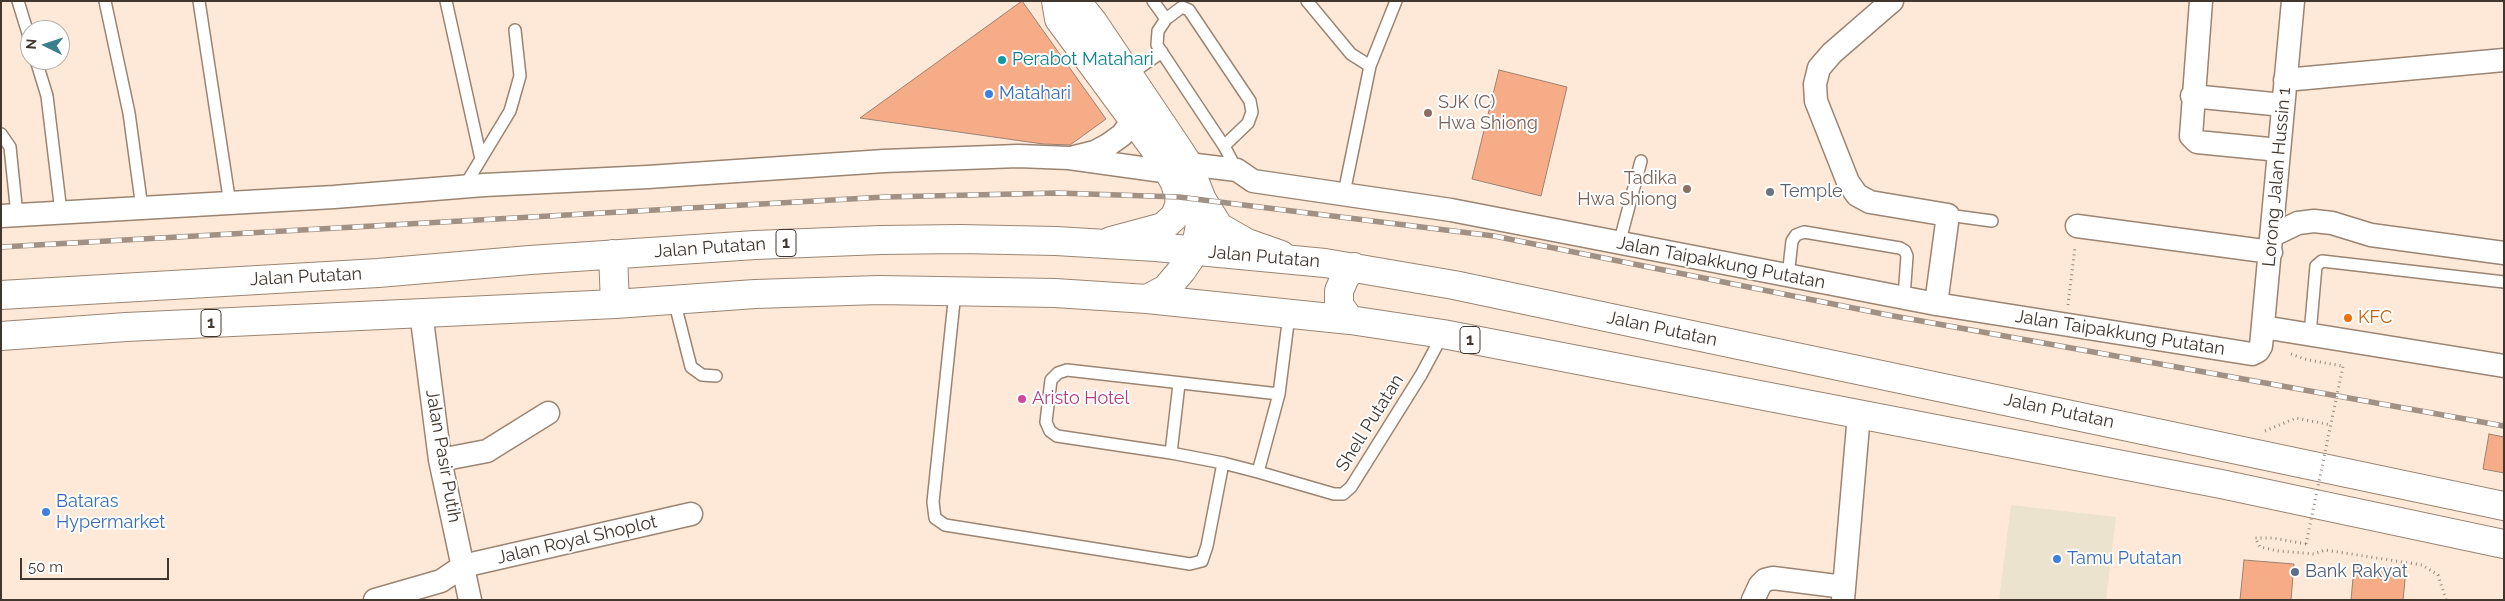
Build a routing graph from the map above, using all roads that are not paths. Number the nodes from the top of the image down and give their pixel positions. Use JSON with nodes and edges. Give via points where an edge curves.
{"nodes":[{"id":1,"x":18,"y":1,"type":"edge"},
{"id":2,"x":105,"y":1,"type":"edge"},
{"id":3,"x":199,"y":1,"type":"edge"},
{"id":4,"x":446,"y":1,"type":"edge"},
{"id":5,"x":1056,"y":1,"type":"edge"},
{"id":6,"x":1076,"y":1,"type":"edge"},
{"id":7,"x":1153,"y":1,"type":"edge"},
{"id":8,"x":1307,"y":1,"type":"edge"},
{"id":9,"x":1396,"y":1,"type":"edge"},
{"id":10,"x":1892,"y":1,"type":"edge"},
{"id":11,"x":2201,"y":1,"type":"edge"},
{"id":12,"x":2293,"y":1,"type":"edge"},
{"id":13,"x":1166,"y":18,"type":"junction"},
{"id":14,"x":24,"y":20,"type":"edge"},
{"id":15,"x":515,"y":30,"type":"dead end"},
{"id":16,"x":1162,"y":52,"type":"junction"},
{"id":17,"x":2504,"y":60,"type":"edge"},
{"id":18,"x":1370,"y":66,"type":"junction"},
{"id":19,"x":39,"y":70,"type":"edge"},
{"id":20,"x":1128,"y":76,"type":"junction"},
{"id":21,"x":2285,"y":80,"type":"junction"},
{"id":22,"x":2192,"y":96,"type":"junction"},
{"id":23,"x":2283,"y":105,"type":"junction"},
{"id":24,"x":1132,"y":120,"type":"junction"},
{"id":25,"x":1,"y":134,"type":"edge"},
{"id":26,"x":1224,"y":146,"type":"junction"},
{"id":27,"x":2279,"y":150,"type":"junction"},
{"id":28,"x":1069,"y":158,"type":"junction"},
{"id":29,"x":481,"y":159,"type":"junction"},
{"id":30,"x":1641,"y":161,"type":"dead end"},
{"id":31,"x":1179,"y":168,"type":"junction"},
{"id":32,"x":1237,"y":170,"type":"junction"},
{"id":33,"x":464,"y":187,"type":"junction"},
{"id":34,"x":1344,"y":193,"type":"junction"},
{"id":35,"x":1202,"y":200,"type":"junction"},
{"id":36,"x":230,"y":204,"type":"junction"},
{"id":37,"x":142,"y":208,"type":"junction"},
{"id":38,"x":61,"y":212,"type":"junction"},
{"id":39,"x":1948,"y":215,"type":"junction"},
{"id":40,"x":9,"y":216,"type":"edge"},
{"id":41,"x":1992,"y":221,"type":"dead end"},
{"id":42,"x":2077,"y":226,"type":"road end"},
{"id":43,"x":1103,"y":243,"type":"junction"},
{"id":44,"x":2272,"y":243,"type":"junction"},
{"id":45,"x":1619,"y":244,"type":"junction"},
{"id":46,"x":1195,"y":251,"type":"junction"},
{"id":47,"x":2504,"y":253,"type":"edge"},
{"id":48,"x":613,"y":254,"type":"junction"},
{"id":49,"x":1293,"y":259,"type":"junction"},
{"id":50,"x":1354,"y":267,"type":"junction"},
{"id":51,"x":378,"y":273,"type":"junction"},
{"id":52,"x":1788,"y":276,"type":"junction"},
{"id":53,"x":2504,"y":282,"type":"edge"},
{"id":54,"x":955,"y":292,"type":"junction"},
{"id":55,"x":1,"y":295,"type":"edge"},
{"id":56,"x":1904,"y":298,"type":"junction"},
{"id":57,"x":1147,"y":299,"type":"junction"},
{"id":58,"x":674,"y":300,"type":"junction"},
{"id":59,"x":615,"y":304,"type":"junction"},
{"id":60,"x":1936,"y":304,"type":"junction"},
{"id":61,"x":420,"y":312,"type":"junction"},
{"id":62,"x":1289,"y":315,"type":"junction"},
{"id":63,"x":1350,"y":320,"type":"junction"},
{"id":64,"x":2263,"y":327,"type":"junction"},
{"id":65,"x":1443,"y":334,"type":"junction"},
{"id":66,"x":2310,"y":334,"type":"junction"},
{"id":67,"x":1,"y":336,"type":"edge"},
{"id":68,"x":2258,"y":351,"type":"joint"},
{"id":69,"x":2504,"y":366,"type":"edge"},
{"id":70,"x":716,"y":376,"type":"dead end"},
{"id":71,"x":1179,"y":384,"type":"junction"},
{"id":72,"x":1278,"y":394,"type":"junction"},
{"id":73,"x":548,"y":412,"type":"dead end"},
{"id":74,"x":1859,"y":414,"type":"junction"},
{"id":75,"x":1171,"y":452,"type":"junction"},
{"id":76,"x":440,"y":460,"type":"junction"},
{"id":77,"x":1223,"y":463,"type":"junction"},
{"id":78,"x":1258,"y":472,"type":"junction"},
{"id":79,"x":2504,"y":506,"type":"edge"},
{"id":80,"x":691,"y":514,"type":"dead end"},
{"id":81,"x":2504,"y":544,"type":"edge"},
{"id":82,"x":463,"y":566,"type":"junction"},
{"id":83,"x":1844,"y":593,"type":"edge"},
{"id":84,"x":376,"y":600,"type":"edge"},
{"id":85,"x":470,"y":600,"type":"edge"},
{"id":86,"x":1753,"y":600,"type":"edge"}],
"edges":[{"from":1,"to":14,"type":"lane"},
{"from":2,"to":37,"type":"lane","via":[[129,113]]},
{"from":3,"to":36,"type":"lane"},
{"from":4,"to":29,"type":"lane"},
{"from":5,"to":24,"type":"main road","via":[[1059,19]]},
{"from":6,"to":20,"type":"main road"},
{"from":7,"to":13,"type":"lane"},
{"from":8,"to":18,"type":"lane","via":[[1351,54]]},
{"from":9,"to":18,"type":"lane"},
{"from":10,"to":39,"type":"street","via":[[1819,68],[1815,84],[1816,101],[1848,182],[1857,195],[1870,202]]},
{"from":11,"to":22,"type":"street"},
{"from":12,"to":21,"type":"street","name":"Lorong Jalan Hussin 1"},
{"from":13,"to":16,"type":"lane","via":[[1156,39]]},
{"from":13,"to":26,"type":"lane","via":[[1182,7],[1189,10],[1250,101],[1252,112],[1248,123]]},
{"from":15,"to":29,"type":"lane","via":[[520,76],[510,111]]},
{"from":16,"to":20,"type":"lane"},
{"from":16,"to":26,"type":"lane"},
{"from":17,"to":21,"type":"street"},
{"from":18,"to":34,"type":"lane"},
{"from":19,"to":38,"type":"lane","via":[[47,96]]},
{"from":20,"to":31,"type":"main road"},
{"from":21,"to":23,"type":"street","name":"Lorong Jalan Hussin 1"},
{"from":22,"to":23,"type":"street"},
{"from":22,"to":27,"type":"street","via":[[2191,136],[2198,142]]},
{"from":23,"to":27,"type":"street","name":"Lorong Jalan Hussin 1"},
{"from":24,"to":28,"type":"street","via":[[1122,135],[1108,145],[1095,152]]},
{"from":24,"to":31,"type":"main road"},
{"from":25,"to":40,"type":"lane","via":[[10,147]]},
{"from":26,"to":32,"type":"lane"},
{"from":27,"to":44,"type":"street","name":"Lorong Jalan Hussin 1"},
{"from":28,"to":31,"type":"street","name":"Jalan Taipakkung Putatan"},
{"from":28,"to":33,"type":"street","via":[[1018,156],[884,161]]},
{"from":29,"to":33,"type":"lane"},
{"from":30,"to":45,"type":"lane"},
{"from":31,"to":32,"type":"street","name":"Jalan Taipakkung Putatan"},
{"from":31,"to":35,"type":"main road"},
{"from":31,"to":43,"type":"main road","via":[[1175,182],[1180,203],[1175,216],[1148,232]]},
{"from":32,"to":34,"type":"street","name":"Jalan Taipakkung Putatan","via":[[1252,181]]},
{"from":33,"to":36,"type":"street"},
{"from":34,"to":45,"type":"street","name":"Jalan Taipakkung Putatan","via":[[1451,210]]},
{"from":35,"to":46,"type":"main road"},
{"from":35,"to":49,"type":"main road","via":[[1219,227],[1247,243]]},
{"from":36,"to":37,"type":"street"},
{"from":37,"to":38,"type":"street"},
{"from":38,"to":40,"type":"street"},
{"from":39,"to":41,"type":"lane"},
{"from":39,"to":60,"type":"street"},
{"from":42,"to":44,"type":"street"},
{"from":43,"to":46,"type":"main road","name":"Jalan Putatan","number":"1"},
{"from":43,"to":48,"type":"main road","name":"Jalan Putatan","number":"1","via":[[881,240],[755,244]]},
{"from":44,"to":47,"type":"street","via":[[2298,223],[2314,221],[2371,235]]},
{"from":44,"to":64,"type":"street","name":"Lorong Jalan Hussin 1"},
{"from":45,"to":52,"type":"street","name":"Jalan Taipakkung Putatan"},
{"from":46,"to":49,"type":"main road","name":"Jalan Putatan","number":"1"},
{"from":46,"to":57,"type":"main road","via":[[1166,289]]},
{"from":48,"to":51,"type":"main road","name":"Jalan Putatan","number":"1"},
{"from":48,"to":59,"type":"main road"},
{"from":49,"to":50,"type":"main road","name":"Jalan Putatan","number":"1"},
{"from":50,"to":63,"type":"main road","via":[[1345,276],[1339,291],[1340,305]]},
{"from":50,"to":79,"type":"main road","name":"Jalan Putatan","number":"1","via":[[1473,289]]},
{"from":51,"to":55,"type":"main road","name":"Jalan Putatan","number":"1"},
{"from":51,"to":61,"type":"main road"},
{"from":52,"to":56,"type":"street","name":"Jalan Taipakkung Putatan"},
{"from":52,"to":56,"type":"lane","via":[[1792,240],[1804,232],[1900,248],[1906,251],[1907,256]]},
{"from":53,"to":66,"type":"lane","via":[[2322,261],[2316,266]]},
{"from":54,"to":57,"type":"main road","number":"1","via":[[1055,293]]},
{"from":54,"to":58,"type":"main road","number":"1","via":[[860,291]]},
{"from":54,"to":77,"type":"lane","via":[[933,502],[935,518],[945,525],[1190,564],[1202,561],[1207,546]]},
{"from":56,"to":60,"type":"street","name":"Jalan Taipakkung Putatan"},
{"from":57,"to":62,"type":"main road","number":"1"},
{"from":58,"to":59,"type":"main road","number":"1"},
{"from":58,"to":70,"type":"lane","via":[[692,368],[702,375]]},
{"from":59,"to":61,"type":"main road","number":"1"},
{"from":60,"to":68,"type":"street","name":"Jalan Taipakkung Putatan","via":[[2252,354]]},
{"from":61,"to":67,"type":"main road","number":"1"},
{"from":61,"to":76,"type":"street","name":"Jalan Pasir Putih"},
{"from":62,"to":63,"type":"main road","number":"1"},
{"from":62,"to":72,"type":"lane"},
{"from":63,"to":65,"type":"main road","number":"1"},
{"from":64,"to":66,"type":"street"},
{"from":64,"to":68,"type":"street","name":"Lorong Jalan Hussin 1"},
{"from":65,"to":74,"type":"main road","number":"1"},
{"from":65,"to":78,"type":"lane","name":"Shell Putatan","via":[[1352,487],[1343,494]]},
{"from":66,"to":69,"type":"street"},
{"from":71,"to":72,"type":"lane"},
{"from":71,"to":75,"type":"lane"},
{"from":71,"to":75,"type":"lane","via":[[1067,370],[1052,380],[1046,422],[1050,431],[1058,436]]},
{"from":72,"to":78,"type":"lane"},
{"from":73,"to":76,"type":"street","via":[[487,452]]},
{"from":74,"to":81,"type":"main road","number":"1","via":[[2221,484]]},
{"from":74,"to":83,"type":"street"},
{"from":75,"to":77,"type":"lane"},
{"from":76,"to":82,"type":"street","name":"Jalan Pasir Putih"},
{"from":77,"to":78,"type":"lane"},
{"from":80,"to":82,"type":"street","name":"Jalan Royal Shoplot"},
{"from":82,"to":84,"type":"street","via":[[441,581]]},
{"from":82,"to":85,"type":"street","name":"Jalan Pasir Putih"},
{"from":83,"to":86,"type":"street","via":[[1772,578],[1760,585]]}]}
